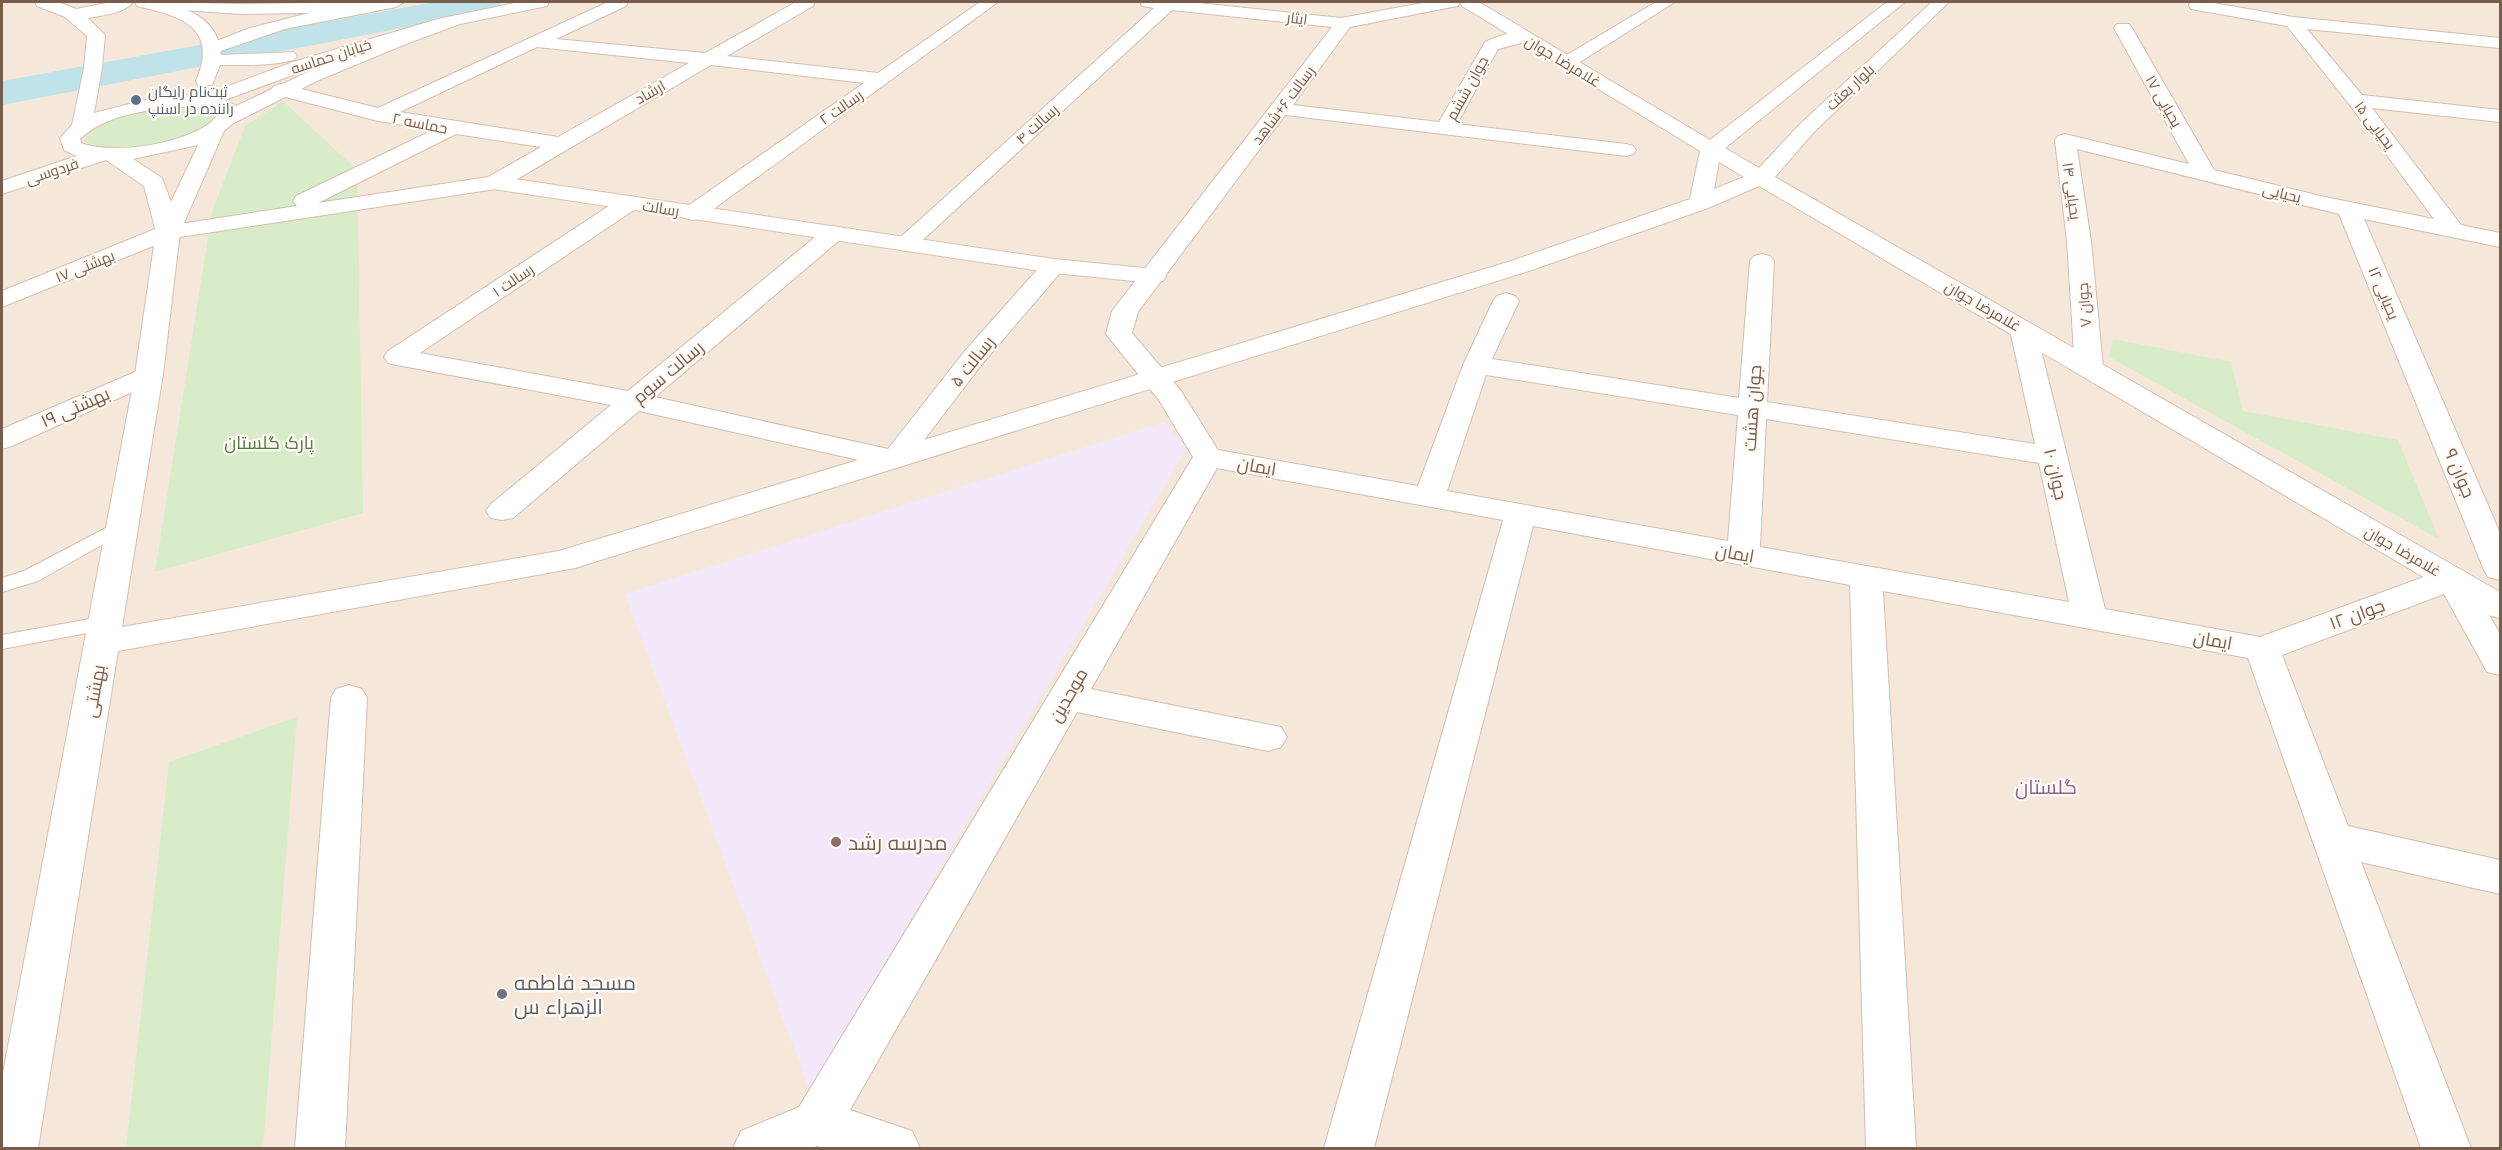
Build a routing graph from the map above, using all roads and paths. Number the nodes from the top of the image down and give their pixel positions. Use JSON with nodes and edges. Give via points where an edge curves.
{"nodes":[{"id":1,"x":43,"y":2,"type":"edge"},
{"id":2,"x":125,"y":2,"type":"edge"},
{"id":3,"x":148,"y":2,"type":"edge"},
{"id":4,"x":396,"y":2,"type":"edge"},
{"id":5,"x":541,"y":2,"type":"edge"},
{"id":6,"x":620,"y":2,"type":"edge"},
{"id":7,"x":807,"y":2,"type":"edge"},
{"id":8,"x":990,"y":2,"type":"edge"},
{"id":9,"x":1146,"y":2,"type":"edge"},
{"id":10,"x":1452,"y":2,"type":"edge"},
{"id":11,"x":1468,"y":2,"type":"edge"},
{"id":12,"x":1667,"y":2,"type":"edge"},
{"id":13,"x":1897,"y":2,"type":"edge"},
{"id":14,"x":1941,"y":2,"type":"edge"},
{"id":15,"x":2198,"y":3,"type":"edge"},
{"id":16,"x":1168,"y":4,"type":"junction"},
{"id":17,"x":1263,"y":7,"type":"edge"},
{"id":18,"x":361,"y":8,"type":"junction"},
{"id":19,"x":72,"y":15,"type":"junction"},
{"id":20,"x":459,"y":19,"type":"junction"},
{"id":21,"x":2293,"y":22,"type":"junction"},
{"id":22,"x":1341,"y":23,"type":"junction"},
{"id":23,"x":2122,"y":28,"type":"dead end"},
{"id":24,"x":1523,"y":38,"type":"junction"},
{"id":25,"x":537,"y":42,"type":"junction"},
{"id":26,"x":2500,"y":43,"type":"edge"},
{"id":27,"x":212,"y":54,"type":"junction"},
{"id":28,"x":708,"y":58,"type":"junction"},
{"id":29,"x":1566,"y":63,"type":"junction"},
{"id":30,"x":880,"y":79,"type":"junction"},
{"id":31,"x":281,"y":90,"type":"junction"},
{"id":32,"x":2356,"y":100,"type":"junction"},
{"id":33,"x":202,"y":101,"type":"junction"},
{"id":34,"x":1280,"y":109,"type":"junction"},
{"id":35,"x":378,"y":115,"type":"junction"},
{"id":36,"x":1755,"y":115,"type":"junction"},
{"id":37,"x":2500,"y":116,"type":"edge"},
{"id":38,"x":222,"y":124,"type":"junction"},
{"id":39,"x":1445,"y":128,"type":"junction"},
{"id":40,"x":1807,"y":128,"type":"junction"},
{"id":41,"x":451,"y":129,"type":"junction"},
{"id":42,"x":76,"y":133,"type":"junction"},
{"id":43,"x":2065,"y":140,"type":"joint"},
{"id":44,"x":561,"y":144,"type":"junction"},
{"id":45,"x":50,"y":147,"type":"dead end"},
{"id":46,"x":1711,"y":149,"type":"junction"},
{"id":47,"x":1626,"y":150,"type":"dead end"},
{"id":48,"x":107,"y":154,"type":"junction"},
{"id":49,"x":2206,"y":175,"type":"junction"},
{"id":50,"x":1763,"y":177,"type":"junction"},
{"id":51,"x":494,"y":183,"type":"junction"},
{"id":52,"x":2,"y":188,"type":"edge"},
{"id":53,"x":628,"y":203,"type":"junction"},
{"id":54,"x":1700,"y":203,"type":"junction"},
{"id":55,"x":2349,"y":210,"type":"junction"},
{"id":56,"x":693,"y":213,"type":"junction"},
{"id":57,"x":277,"y":214,"type":"junction"},
{"id":58,"x":2454,"y":231,"type":"junction"},
{"id":59,"x":168,"y":232,"type":"junction"},
{"id":60,"x":834,"y":234,"type":"junction"},
{"id":61,"x":2500,"y":240,"type":"edge"},
{"id":62,"x":2079,"y":241,"type":"joint"},
{"id":63,"x":905,"y":244,"type":"junction"},
{"id":64,"x":1762,"y":261,"type":"dead end"},
{"id":65,"x":1054,"y":266,"type":"junction"},
{"id":66,"x":1154,"y":276,"type":"junction"},
{"id":67,"x":2,"y":300,"type":"edge"},
{"id":68,"x":1506,"y":301,"type":"dead end"},
{"id":69,"x":2023,"y":330,"type":"junction"},
{"id":70,"x":1476,"y":365,"type":"junction"},
{"id":71,"x":2089,"y":368,"type":"junction"},
{"id":72,"x":149,"y":374,"type":"junction"},
{"id":73,"x":2419,"y":377,"type":"joint"},
{"id":74,"x":1155,"y":379,"type":"junction"},
{"id":75,"x":634,"y":401,"type":"junction"},
{"id":76,"x":1752,"y":409,"type":"junction"},
{"id":77,"x":2,"y":440,"type":"edge"},
{"id":78,"x":2052,"y":456,"type":"junction"},
{"id":79,"x":1208,"y":457,"type":"junction"},
{"id":80,"x":895,"y":459,"type":"junction"},
{"id":81,"x":1429,"y":498,"type":"junction"},
{"id":82,"x":502,"y":511,"type":"dead end"},
{"id":83,"x":1520,"y":514,"type":"junction"},
{"id":84,"x":123,"y":525,"type":"junction"},
{"id":85,"x":1743,"y":555,"type":"junction"},
{"id":86,"x":2500,"y":570,"type":"edge"},
{"id":87,"x":1866,"y":577,"type":"junction"},
{"id":88,"x":2452,"y":579,"type":"junction"},
{"id":89,"x":2,"y":585,"type":"edge"},
{"id":90,"x":2500,"y":607,"type":"edge"},
{"id":91,"x":2090,"y":618,"type":"junction"},
{"id":92,"x":105,"y":632,"type":"junction"},
{"id":93,"x":2,"y":642,"type":"edge"},
{"id":94,"x":2262,"y":649,"type":"junction"},
{"id":95,"x":2500,"y":663,"type":"edge"},
{"id":96,"x":1067,"y":697,"type":"junction"},
{"id":97,"x":349,"y":698,"type":"dead end"},
{"id":98,"x":1268,"y":737,"type":"dead end"},
{"id":99,"x":2332,"y":839,"type":"junction"},
{"id":100,"x":2500,"y":877,"type":"edge"},
{"id":101,"x":816,"y":1123,"type":"junction"},
{"id":102,"x":13,"y":1149,"type":"edge"},
{"id":103,"x":320,"y":1149,"type":"edge"},
{"id":104,"x":758,"y":1149,"type":"edge"},
{"id":105,"x":895,"y":1149,"type":"edge"},
{"id":106,"x":1349,"y":1149,"type":"edge"},
{"id":107,"x":1891,"y":1149,"type":"edge"},
{"id":108,"x":2446,"y":1149,"type":"edge"}],
"edges":[{"from":1,"to":19,"type":"street"},
{"from":2,"to":19,"type":"street"},
{"from":3,"to":18,"type":"street","via":[[287,10]]},
{"from":3,"to":27,"type":"street","via":[[186,14],[205,27]]},
{"from":4,"to":18,"type":"street"},
{"from":5,"to":20,"type":"street","name":"خیابان حماسه"},
{"from":6,"to":25,"type":"street"},
{"from":7,"to":28,"type":"street","name":"ارشاد"},
{"from":8,"to":30,"type":"street","name":"رسالت ۲"},
{"from":9,"to":16,"type":"street","name":"ایثار"},
{"from":10,"to":22,"type":"street"},
{"from":11,"to":24,"type":"street","name":"غلامرضا جوان"},
{"from":12,"to":29,"type":"street"},
{"from":13,"to":36,"type":"street","name":"بلوار بعثت"},
{"from":14,"to":40,"type":"street","name":"بلوار بعثت"},
{"from":15,"to":21,"type":"street"},
{"from":16,"to":17,"type":"street","name":"ایثار"},
{"from":16,"to":63,"type":"street","name":"رسالت ۴"},
{"from":17,"to":22,"type":"street","name":"ایثار"},
{"from":18,"to":27,"type":"street","via":[[265,28],[240,36]]},
{"from":19,"to":42,"type":"street","via":[[96,35]]},
{"from":20,"to":27,"type":"street","via":[[297,55],[254,60]]},
{"from":20,"to":31,"type":"street","name":"خیابان حماسه","via":[[378,47]]},
{"from":20,"to":33,"type":"street","name":"خیابان حماسه","via":[[363,45]]},
{"from":21,"to":26,"type":"street"},
{"from":21,"to":32,"type":"street","name":"یحیایی ۱۵"},
{"from":22,"to":34,"type":"street","name":"رسالت ۶+شاهد","via":[[1341,29]]},
{"from":23,"to":49,"type":"street","name":"یحیایی ۱۷"},
{"from":24,"to":29,"type":"street","name":"غلامرضا جوان"},
{"from":24,"to":39,"type":"street","name":"جوان ششم","via":[[1491,46]]},
{"from":25,"to":28,"type":"street"},
{"from":25,"to":35,"type":"street"},
{"from":27,"to":33,"type":"street"},
{"from":28,"to":30,"type":"street"},
{"from":28,"to":44,"type":"street","name":"ارشاد"},
{"from":29,"to":46,"type":"street","name":"غلامرضا جوان"},
{"from":30,"to":56,"type":"street","name":"رسالت ۲"},
{"from":31,"to":35,"type":"street","name":"حماسه ۲"},
{"from":31,"to":38,"type":"street","name":"خیابان حماسه"},
{"from":32,"to":37,"type":"street"},
{"from":32,"to":58,"type":"street","name":"یحیایی ۱۵"},
{"from":33,"to":38,"type":"street","via":[[230,111]]},
{"from":33,"to":42,"type":"street","name":"فردوسی","via":[[123,110]]},
{"from":34,"to":39,"type":"street"},
{"from":34,"to":66,"type":"street","name":"رسالت ۶+شاهد"},
{"from":35,"to":41,"type":"street","name":"حماسه ۲"},
{"from":36,"to":40,"type":"street"},
{"from":36,"to":46,"type":"street","name":"بلوار بعثت"},
{"from":38,"to":48,"type":"street","name":"خیابان حماسه","via":[[168,147]]},
{"from":38,"to":59,"type":"street"},
{"from":39,"to":47,"type":"street"},
{"from":40,"to":50,"type":"street","name":"بلوار بعثت"},
{"from":41,"to":44,"type":"street","name":"حماسه ۲"},
{"from":41,"to":57,"type":"street"},
{"from":42,"to":45,"type":"street","name":"فردوسی"},
{"from":42,"to":48,"type":"street","via":[[71,146],[82,152]]},
{"from":43,"to":49,"type":"street","name":"یحیایی"},
{"from":43,"to":62,"type":"street","name":"یحیایی ۱۴"},
{"from":44,"to":51,"type":"street","name":"ارشاد"},
{"from":46,"to":50,"type":"street","name":"غلامرضا جوان"},
{"from":46,"to":54,"type":"street"},
{"from":48,"to":52,"type":"street","name":"فردوسی"},
{"from":48,"to":59,"type":"street","via":[[154,183]]},
{"from":49,"to":55,"type":"street","name":"یحیایی"},
{"from":50,"to":54,"type":"street"},
{"from":50,"to":69,"type":"street","name":"غلامرضا جوان"},
{"from":51,"to":53,"type":"street","name":"رسالت"},
{"from":51,"to":57,"type":"street","name":"رسالت"},
{"from":53,"to":56,"type":"street","name":"رسالت"},
{"from":53,"to":75,"type":"street","name":"رسالت ۱","via":[[397,357]]},
{"from":54,"to":74,"type":"street","via":[[1520,266]]},
{"from":55,"to":58,"type":"street","name":"یحیایی"},
{"from":55,"to":73,"type":"street","name":"یحیایی ۱۲"},
{"from":56,"to":60,"type":"street","name":"رسالت"},
{"from":57,"to":59,"type":"street","name":"رسالت"},
{"from":58,"to":61,"type":"street","name":"یحیایی"},
{"from":59,"to":67,"type":"street","name":"بهشتی ۱۷"},
{"from":59,"to":72,"type":"street","name":"بهشتی"},
{"from":60,"to":63,"type":"street","name":"رسالت"},
{"from":60,"to":75,"type":"street","name":"رسالت سوم"},
{"from":62,"to":71,"type":"street","name":"جوان ۷"},
{"from":63,"to":65,"type":"street","name":"رسالت"},
{"from":64,"to":76,"type":"street","name":"جوان هشت"},
{"from":65,"to":66,"type":"street","name":"رسالت"},
{"from":65,"to":80,"type":"street","name":"رسالت ۵","via":[[973,358]]},
{"from":66,"to":74,"type":"street","via":[[1125,311],[1119,334]]},
{"from":68,"to":70,"type":"street"},
{"from":69,"to":71,"type":"street","name":"غلامرضا جوان"},
{"from":69,"to":78,"type":"street","name":"جوان ۱۰"},
{"from":70,"to":76,"type":"street"},
{"from":70,"to":81,"type":"street"},
{"from":71,"to":88,"type":"street","name":"غلامرضا جوان"},
{"from":72,"to":77,"type":"street","name":"بهشتی ۱۹"},
{"from":72,"to":84,"type":"street","name":"بهشتی"},
{"from":73,"to":86,"type":"street","name":"جوان ۹"},
{"from":74,"to":79,"type":"street"},
{"from":74,"to":80,"type":"street"},
{"from":75,"to":80,"type":"street"},
{"from":75,"to":82,"type":"street","name":"رسالت سوم"},
{"from":76,"to":78,"type":"street"},
{"from":76,"to":85,"type":"street","name":"جوان هشت"},
{"from":78,"to":91,"type":"street","name":"جوان ۱۰"},
{"from":79,"to":81,"type":"street","name":"ایمان"},
{"from":79,"to":96,"type":"street","name":"موحدین"},
{"from":80,"to":92,"type":"street","via":[[563,561]]},
{"from":81,"to":83,"type":"street","name":"ایمان"},
{"from":83,"to":85,"type":"street","name":"ایمان"},
{"from":83,"to":106,"type":"street"},
{"from":84,"to":89,"type":"lane","via":[[31,576]]},
{"from":84,"to":92,"type":"street","name":"بهشتی"},
{"from":85,"to":87,"type":"street","name":"ایمان"},
{"from":87,"to":91,"type":"street","name":"ایمان"},
{"from":87,"to":107,"type":"street"},
{"from":88,"to":90,"type":"street","name":"غلامرضا جوان"},
{"from":88,"to":94,"type":"street","name":"جوان ۱۲"},
{"from":88,"to":95,"type":"street"},
{"from":91,"to":94,"type":"street","name":"ایمان"},
{"from":92,"to":93,"type":"lane"},
{"from":92,"to":102,"type":"street","name":"بهشتی"},
{"from":94,"to":99,"type":"street"},
{"from":96,"to":98,"type":"street"},
{"from":96,"to":101,"type":"street","name":"موحدین"},
{"from":97,"to":103,"type":"street"},
{"from":99,"to":100,"type":"street"},
{"from":99,"to":108,"type":"street"},
{"from":101,"to":104,"type":"street"},
{"from":101,"to":105,"type":"street"}]}
